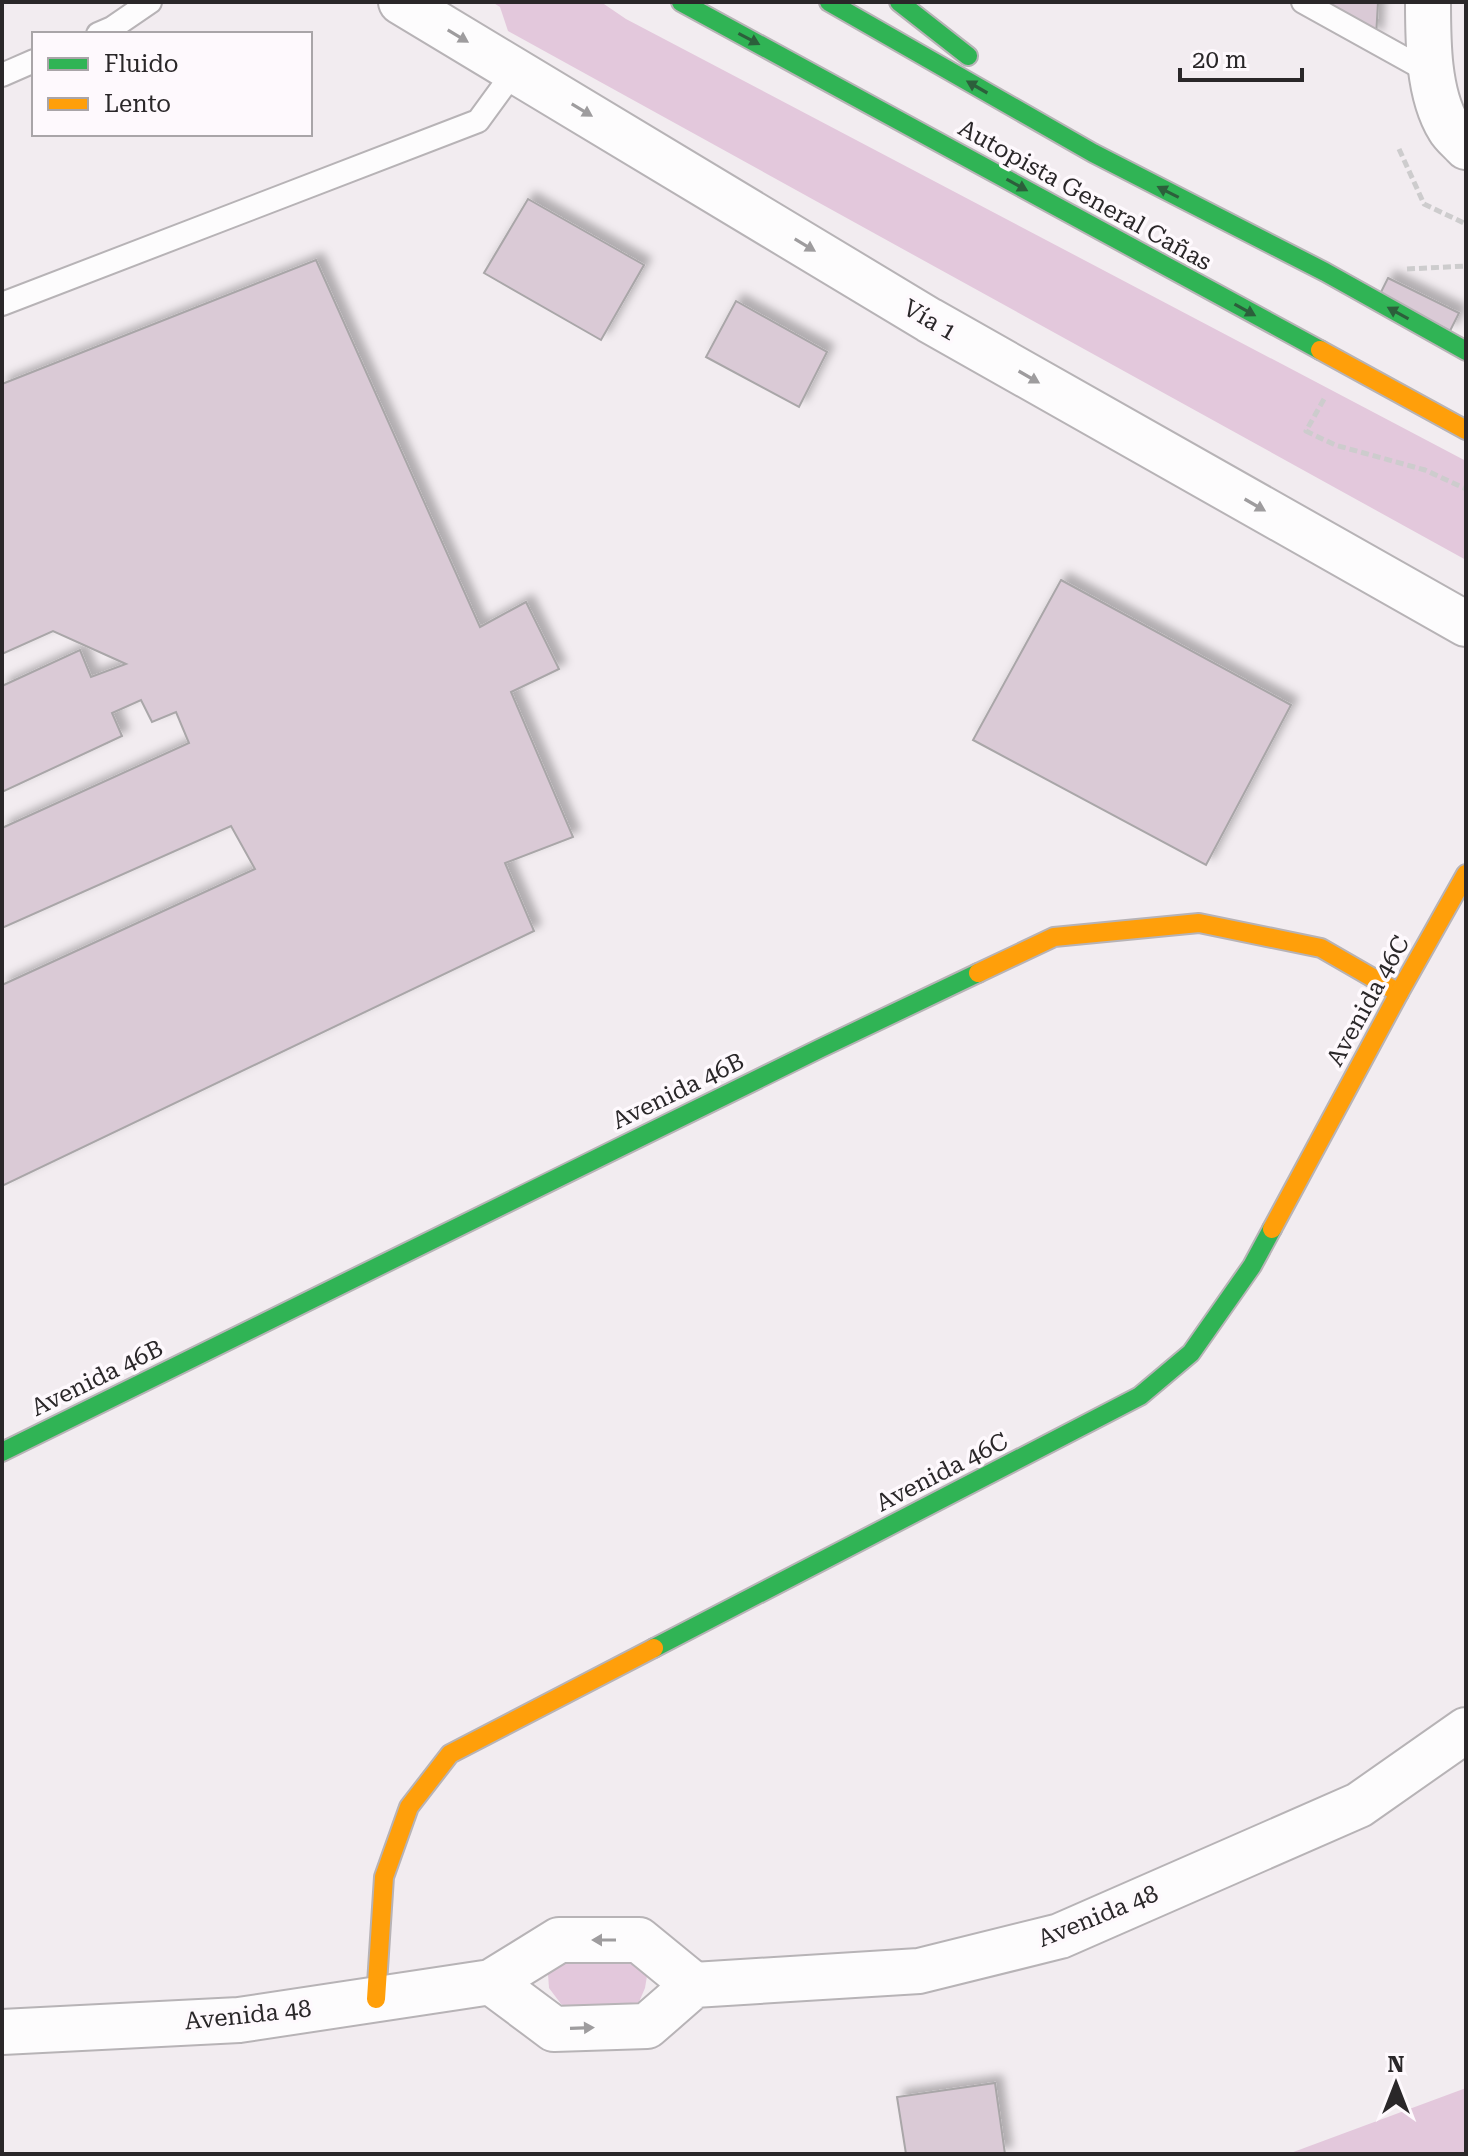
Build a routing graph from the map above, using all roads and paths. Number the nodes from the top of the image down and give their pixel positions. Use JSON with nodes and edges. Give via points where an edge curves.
{"nodes":[{"id":1,"x":150,"y":2,"type":"edge"},
{"id":2,"x":401,"y":2,"type":"edge"},
{"id":3,"x":681,"y":2,"type":"edge"},
{"id":4,"x":829,"y":2,"type":"edge"},
{"id":5,"x":899,"y":2,"type":"edge"},
{"id":6,"x":1303,"y":2,"type":"edge"},
{"id":7,"x":1428,"y":2,"type":"edge"},
{"id":8,"x":103,"y":32,"type":"edge"},
{"id":9,"x":32,"y":62,"type":"edge"},
{"id":10,"x":516,"y":69,"type":"junction"},
{"id":11,"x":1431,"y":73,"type":"junction"},
{"id":12,"x":2,"y":75,"type":"edge"},
{"id":13,"x":1466,"y":147,"type":"edge"},
{"id":14,"x":1399,"y":149,"type":"dead end"},
{"id":15,"x":1093,"y":153,"type":"junction"},
{"id":16,"x":1466,"y":224,"type":"edge"},
{"id":17,"x":1466,"y":266,"type":"edge"},
{"id":18,"x":1406,"y":269,"type":"dead end"},
{"id":19,"x":2,"y":304,"type":"edge"},
{"id":20,"x":1466,"y":351,"type":"edge"},
{"id":21,"x":1344,"y":364,"type":"junction"},
{"id":22,"x":1466,"y":430,"type":"edge"},
{"id":23,"x":1466,"y":489,"type":"edge"},
{"id":24,"x":1466,"y":624,"type":"edge"},
{"id":25,"x":1466,"y":874,"type":"edge"},
{"id":26,"x":1399,"y":993,"type":"junction"},
{"id":27,"x":2,"y":1452,"type":"edge"},
{"id":28,"x":1466,"y":1730,"type":"edge"},
{"id":29,"x":491,"y":1982,"type":"junction"},
{"id":30,"x":694,"y":1985,"type":"junction"},
{"id":31,"x":376,"y":1999,"type":"junction"},
{"id":32,"x":2,"y":2032,"type":"edge"}],
"edges":[{"from":1,"to":8,"type":"lane"},
{"from":2,"to":10,"type":"street","name":"Vía 1","one_way":true},
{"from":3,"to":21,"type":"main road","name":"Autopista General Cañas","one_way":true},
{"from":15,"to":4,"type":"main road","name":"Autopista General Cañas","one_way":true},
{"from":5,"to":15,"type":"main road"},
{"from":6,"to":11,"type":"lane"},
{"from":7,"to":11,"type":"street"},
{"from":9,"to":12,"type":"lane"},
{"from":10,"to":19,"type":"lane","via":[[478,121]]},
{"from":10,"to":24,"type":"street","name":"Vía 1","one_way":true,"via":[[929,320]]},
{"from":11,"to":13,"type":"street","via":[[1449,128]]},
{"from":14,"to":16,"type":"path","via":[[1424,204]]},
{"from":20,"to":15,"type":"main road","name":"Autopista General Cañas","one_way":true},
{"from":17,"to":18,"type":"path"},
{"from":21,"to":22,"type":"main road","name":"Autopista General Cañas"},
{"from":21,"to":23,"type":"path","via":[[1306,431]]},
{"from":25,"to":26,"type":"main road","name":"Avenida 46C"},
{"from":26,"to":27,"type":"main road","name":"Avenida 46B","via":[[1321,948],[1199,923],[1054,937]]},
{"from":26,"to":31,"type":"main road","name":"Avenida 46C","via":[[1252,1266],[1191,1353],[1140,1396],[450,1754],[409,1807],[384,1877]]},
{"from":28,"to":30,"type":"street","name":"Avenida 48","via":[[1359,1805],[1060,1936],[919,1971]]},
{"from":30,"to":29,"type":"street","name":"Avenida 48","one_way":true,"via":[[639,1940],[559,1940]]},
{"from":29,"to":30,"type":"street","one_way":true,"via":[[554,2029],[647,2026]]},
{"from":29,"to":31,"type":"street","name":"Avenida 48"},
{"from":31,"to":32,"type":"street","name":"Avenida 48","via":[[239,2020]]}]}
